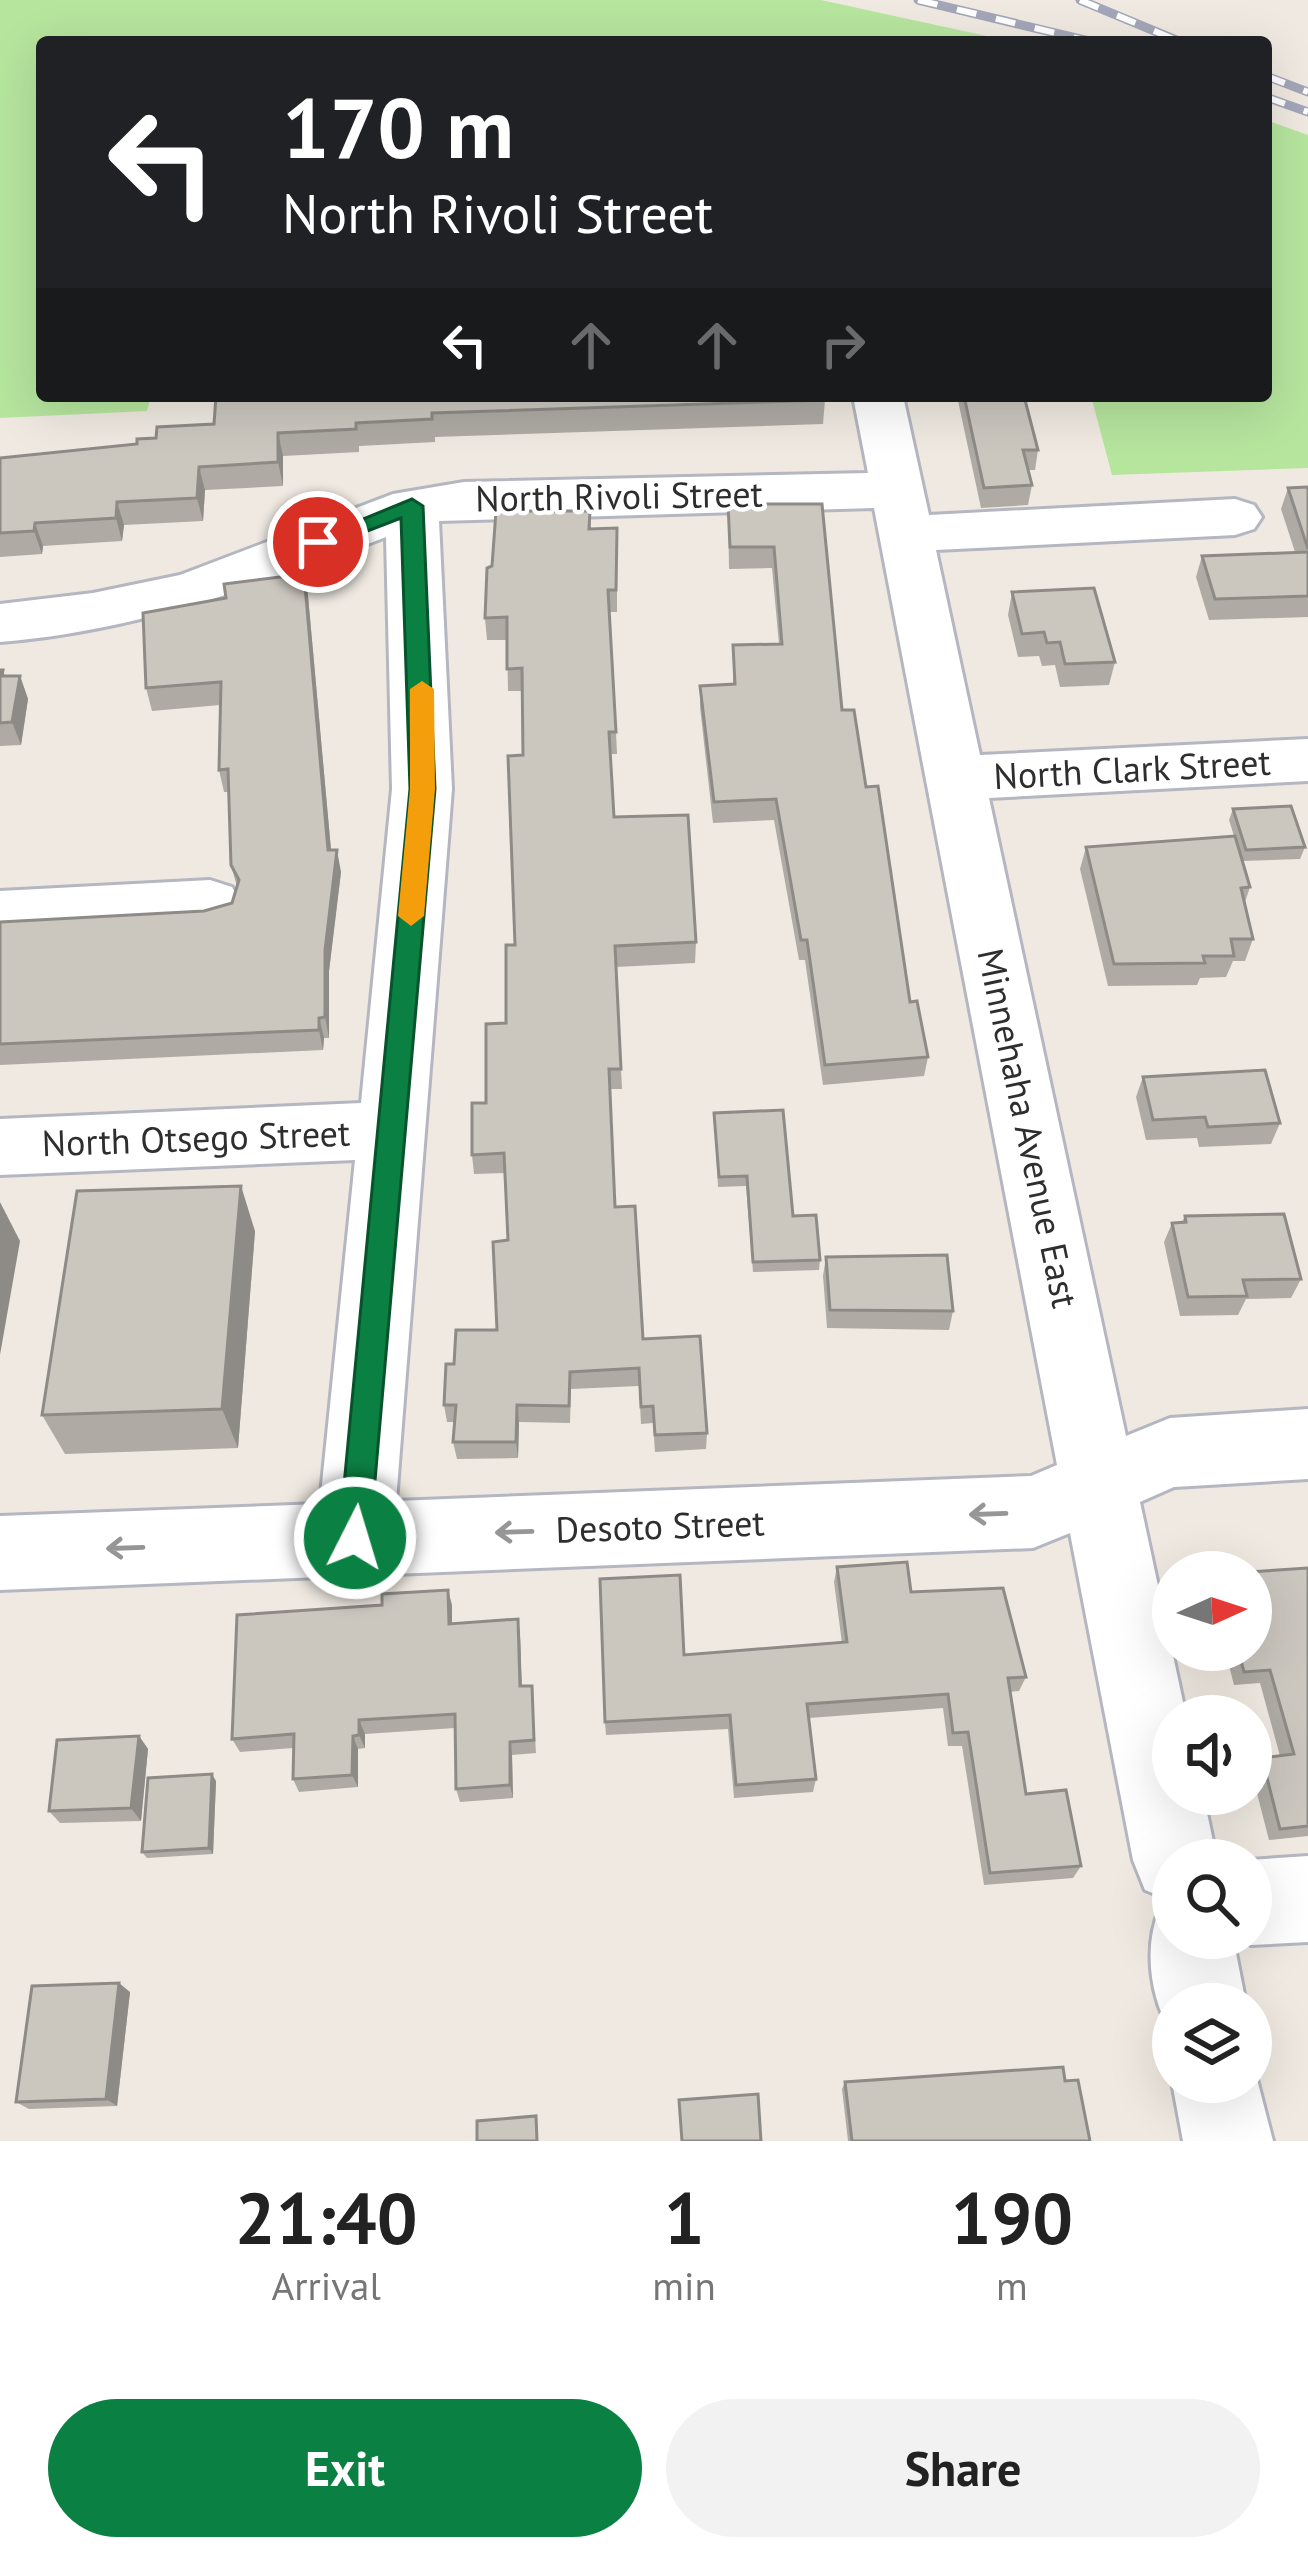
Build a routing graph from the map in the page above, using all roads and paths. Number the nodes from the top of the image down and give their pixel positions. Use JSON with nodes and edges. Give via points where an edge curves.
{"nodes":[{"id":1,"x":879,"y":402,"type":"edge"},
{"id":2,"x":412,"y":506,"type":"junction"},
{"id":3,"x":903,"y":512,"type":"junction"},
{"id":4,"x":1234,"y":517,"type":"dead end"},
{"id":5,"x":0,"y":623,"type":"edge"},
{"id":6,"x":1308,"y":760,"type":"edge"},
{"id":7,"x":956,"y":778,"type":"junction"},
{"id":8,"x":210,"y":904,"type":"edge"},
{"id":9,"x":0,"y":915,"type":"edge"},
{"id":10,"x":392,"y":1130,"type":"junction"},
{"id":11,"x":0,"y":1147,"type":"edge"},
{"id":12,"x":1308,"y":1444,"type":"edge"},
{"id":13,"x":1100,"y":1485,"type":"junction"},
{"id":14,"x":355,"y":1538,"type":"junction"},
{"id":15,"x":0,"y":1553,"type":"edge"},
{"id":16,"x":1171,"y":1839,"type":"edge"},
{"id":17,"x":1308,"y":1899,"type":"edge"},
{"id":18,"x":1272,"y":1901,"type":"edge"},
{"id":19,"x":1220,"y":2103,"type":"edge"},
{"id":20,"x":1228,"y":2141,"type":"edge"}],
"edges":[{"from":1,"to":3,"type":"street","name":"Minnehaha Avenue East"},
{"from":2,"to":3,"type":"street","name":"North Rivoli Street","via":[[464,499]]},
{"from":2,"to":5,"type":"street","name":"North Rivoli Street","via":[[189,591]]},
{"from":2,"to":10,"type":"street","via":[[422,789]]},
{"from":3,"to":4,"type":"street","name":"North Rivoli Street"},
{"from":3,"to":7,"type":"street","name":"Minnehaha Avenue East"},
{"from":6,"to":7,"type":"street","name":"North Clark Street"},
{"from":7,"to":13,"type":"street","name":"Minnehaha Avenue East"},
{"from":8,"to":9,"type":"street"},
{"from":10,"to":11,"type":"street","name":"North Otsego Street"},
{"from":10,"to":14,"type":"street"},
{"from":12,"to":13,"type":"street","name":"Desoto Street","via":[[1170,1453]]},
{"from":13,"to":14,"type":"street","name":"Desoto Street","one_way":true,"via":[[1033,1512]]},
{"from":13,"to":16,"type":"street","name":"Minnehaha Avenue East"},
{"from":14,"to":15,"type":"street","name":"Desoto Street","one_way":true},
{"from":17,"to":18,"type":"street"},
{"from":19,"to":20,"type":"street"}]}
